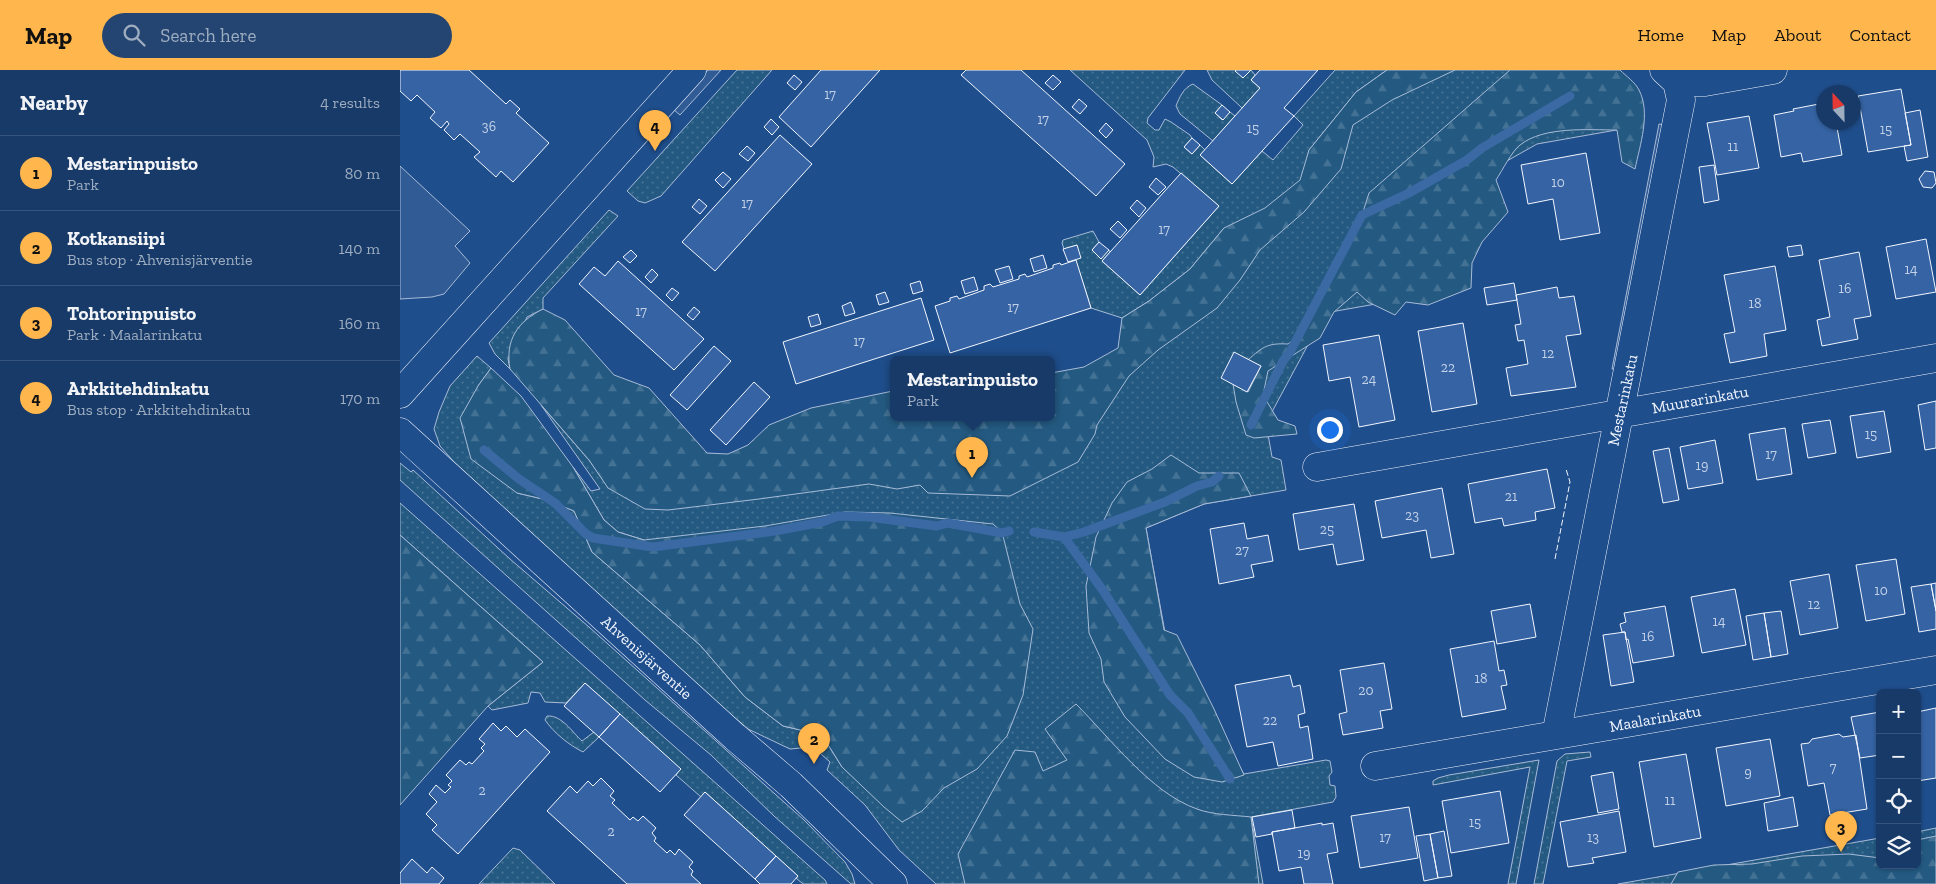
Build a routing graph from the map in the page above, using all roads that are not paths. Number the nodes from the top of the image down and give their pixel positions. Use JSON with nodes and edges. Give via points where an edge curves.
{"nodes":[{"id":1,"x":692,"y":70,"type":"edge"},
{"id":2,"x":1773,"y":70,"type":"edge"},
{"id":3,"x":1671,"y":76,"type":"edge"},
{"id":4,"x":1936,"y":358,"type":"edge"},
{"id":5,"x":400,"y":394,"type":"edge"},
{"id":6,"x":1619,"y":414,"type":"junction"},
{"id":7,"x":400,"y":432,"type":"edge"},
{"id":8,"x":1317,"y":467,"type":"dead end"},
{"id":9,"x":1936,"y":670,"type":"edge"},
{"id":10,"x":1556,"y":735,"type":"junction"},
{"id":11,"x":1375,"y":766,"type":"dead end"},
{"id":12,"x":893,"y":884,"type":"edge"}],
"edges":[{"from":1,"to":5,"type":"street"},
{"from":2,"to":3,"type":"street","via":[[1705,82]]},
{"from":3,"to":6,"type":"street","name":"Mestarinkatu","via":[[1681,100]]},
{"from":4,"to":6,"type":"street","name":"Muurarinkatu"},
{"from":6,"to":8,"type":"street","name":"Muurarinkatu"},
{"from":6,"to":10,"type":"street","name":"Mestarinkatu"},
{"from":7,"to":12,"type":"street","name":"Ahvenisjärventie","via":[[791,785]]},
{"from":9,"to":10,"type":"street","name":"Maalarinkatu"},
{"from":10,"to":11,"type":"street","name":"Maalarinkatu"}]}
